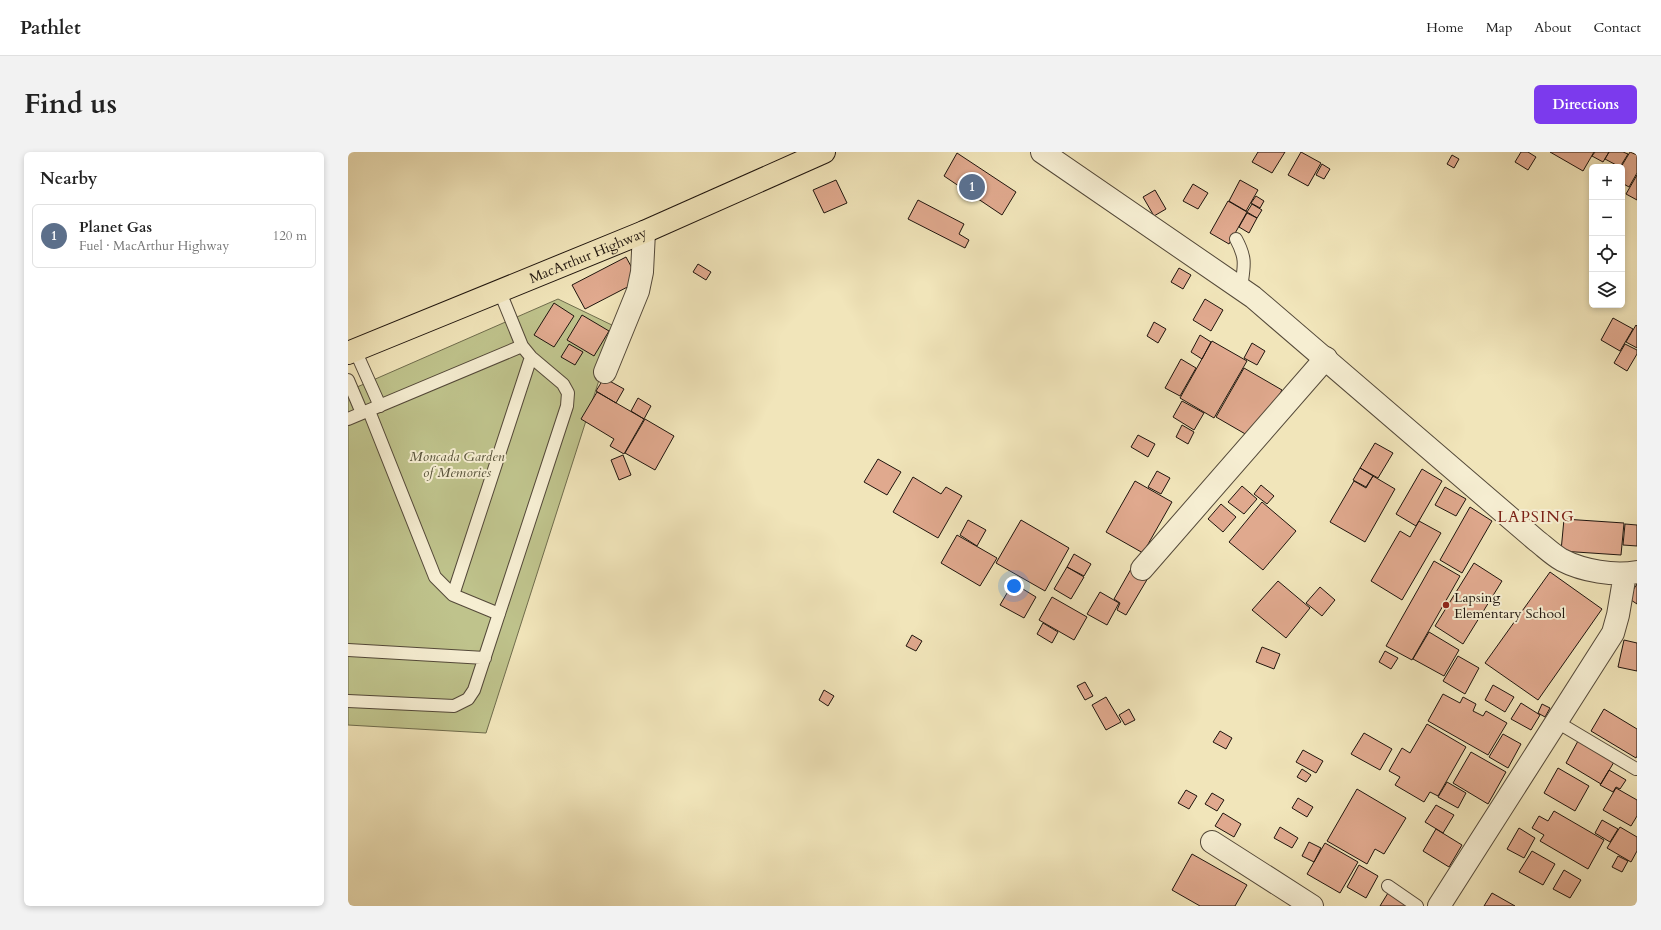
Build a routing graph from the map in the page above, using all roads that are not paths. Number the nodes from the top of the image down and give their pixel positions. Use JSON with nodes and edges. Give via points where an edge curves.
{"nodes":[{"id":1,"x":824,"y":152,"type":"edge"},
{"id":2,"x":1042,"y":152,"type":"edge"},
{"id":3,"x":644,"y":232,"type":"junction"},
{"id":4,"x":1236,"y":238,"type":"dead end"},
{"id":5,"x":1240,"y":288,"type":"junction"},
{"id":6,"x":500,"y":292,"type":"junction"},
{"id":7,"x":522,"y":346,"type":"junction"},
{"id":8,"x":352,"y":351,"type":"edge"},
{"id":9,"x":531,"y":357,"type":"junction"},
{"id":10,"x":1326,"y":358,"type":"junction"},
{"id":11,"x":605,"y":372,"type":"dead end"},
{"id":12,"x":348,"y":380,"type":"edge"},
{"id":13,"x":370,"y":410,"type":"junction"},
{"id":14,"x":348,"y":419,"type":"edge"},
{"id":15,"x":1142,"y":569,"type":"dead end"},
{"id":16,"x":1631,"y":573,"type":"edge"},
{"id":17,"x":454,"y":596,"type":"junction"},
{"id":18,"x":498,"y":614,"type":"junction"},
{"id":19,"x":348,"y":650,"type":"edge"},
{"id":20,"x":485,"y":658,"type":"junction"},
{"id":21,"x":348,"y":701,"type":"edge"},
{"id":22,"x":1557,"y":722,"type":"junction"},
{"id":23,"x":1636,"y":769,"type":"dead end"},
{"id":24,"x":1212,"y":842,"type":"dead end"},
{"id":25,"x":1388,"y":886,"type":"dead end"},
{"id":26,"x":1312,"y":906,"type":"edge"},
{"id":27,"x":1417,"y":906,"type":"edge"},
{"id":28,"x":1439,"y":906,"type":"edge"}],
"edges":[{"from":1,"to":3,"type":"highway","name":"MacArthur Highway"},
{"from":2,"to":5,"type":"street"},
{"from":3,"to":6,"type":"highway","name":"MacArthur Highway"},
{"from":3,"to":11,"type":"street","via":[[642,272],[638,291]]},
{"from":4,"to":5,"type":"lane","via":[[1244,252],[1245,262]]},
{"from":5,"to":10,"type":"street"},
{"from":6,"to":7,"type":"lane"},
{"from":6,"to":8,"type":"highway","name":"MacArthur Highway"},
{"from":7,"to":9,"type":"lane"},
{"from":7,"to":13,"type":"lane"},
{"from":8,"to":13,"type":"lane"},
{"from":9,"to":17,"type":"lane"},
{"from":9,"to":18,"type":"lane","via":[[563,384],[568,393],[567,406]]},
{"from":10,"to":15,"type":"street"},
{"from":10,"to":16,"type":"street","via":[[1562,560],[1594,571]]},
{"from":12,"to":13,"type":"lane"},
{"from":13,"to":14,"type":"lane"},
{"from":13,"to":17,"type":"lane","via":[[435,577]]},
{"from":16,"to":22,"type":"street","via":[[1613,633]]},
{"from":17,"to":18,"type":"lane"},
{"from":18,"to":20,"type":"lane"},
{"from":19,"to":20,"type":"lane"},
{"from":20,"to":21,"type":"lane","via":[[474,690],[468,699],[454,706]]},
{"from":22,"to":23,"type":"lane"},
{"from":22,"to":28,"type":"street"},
{"from":24,"to":26,"type":"street"},
{"from":25,"to":27,"type":"lane"}]}
